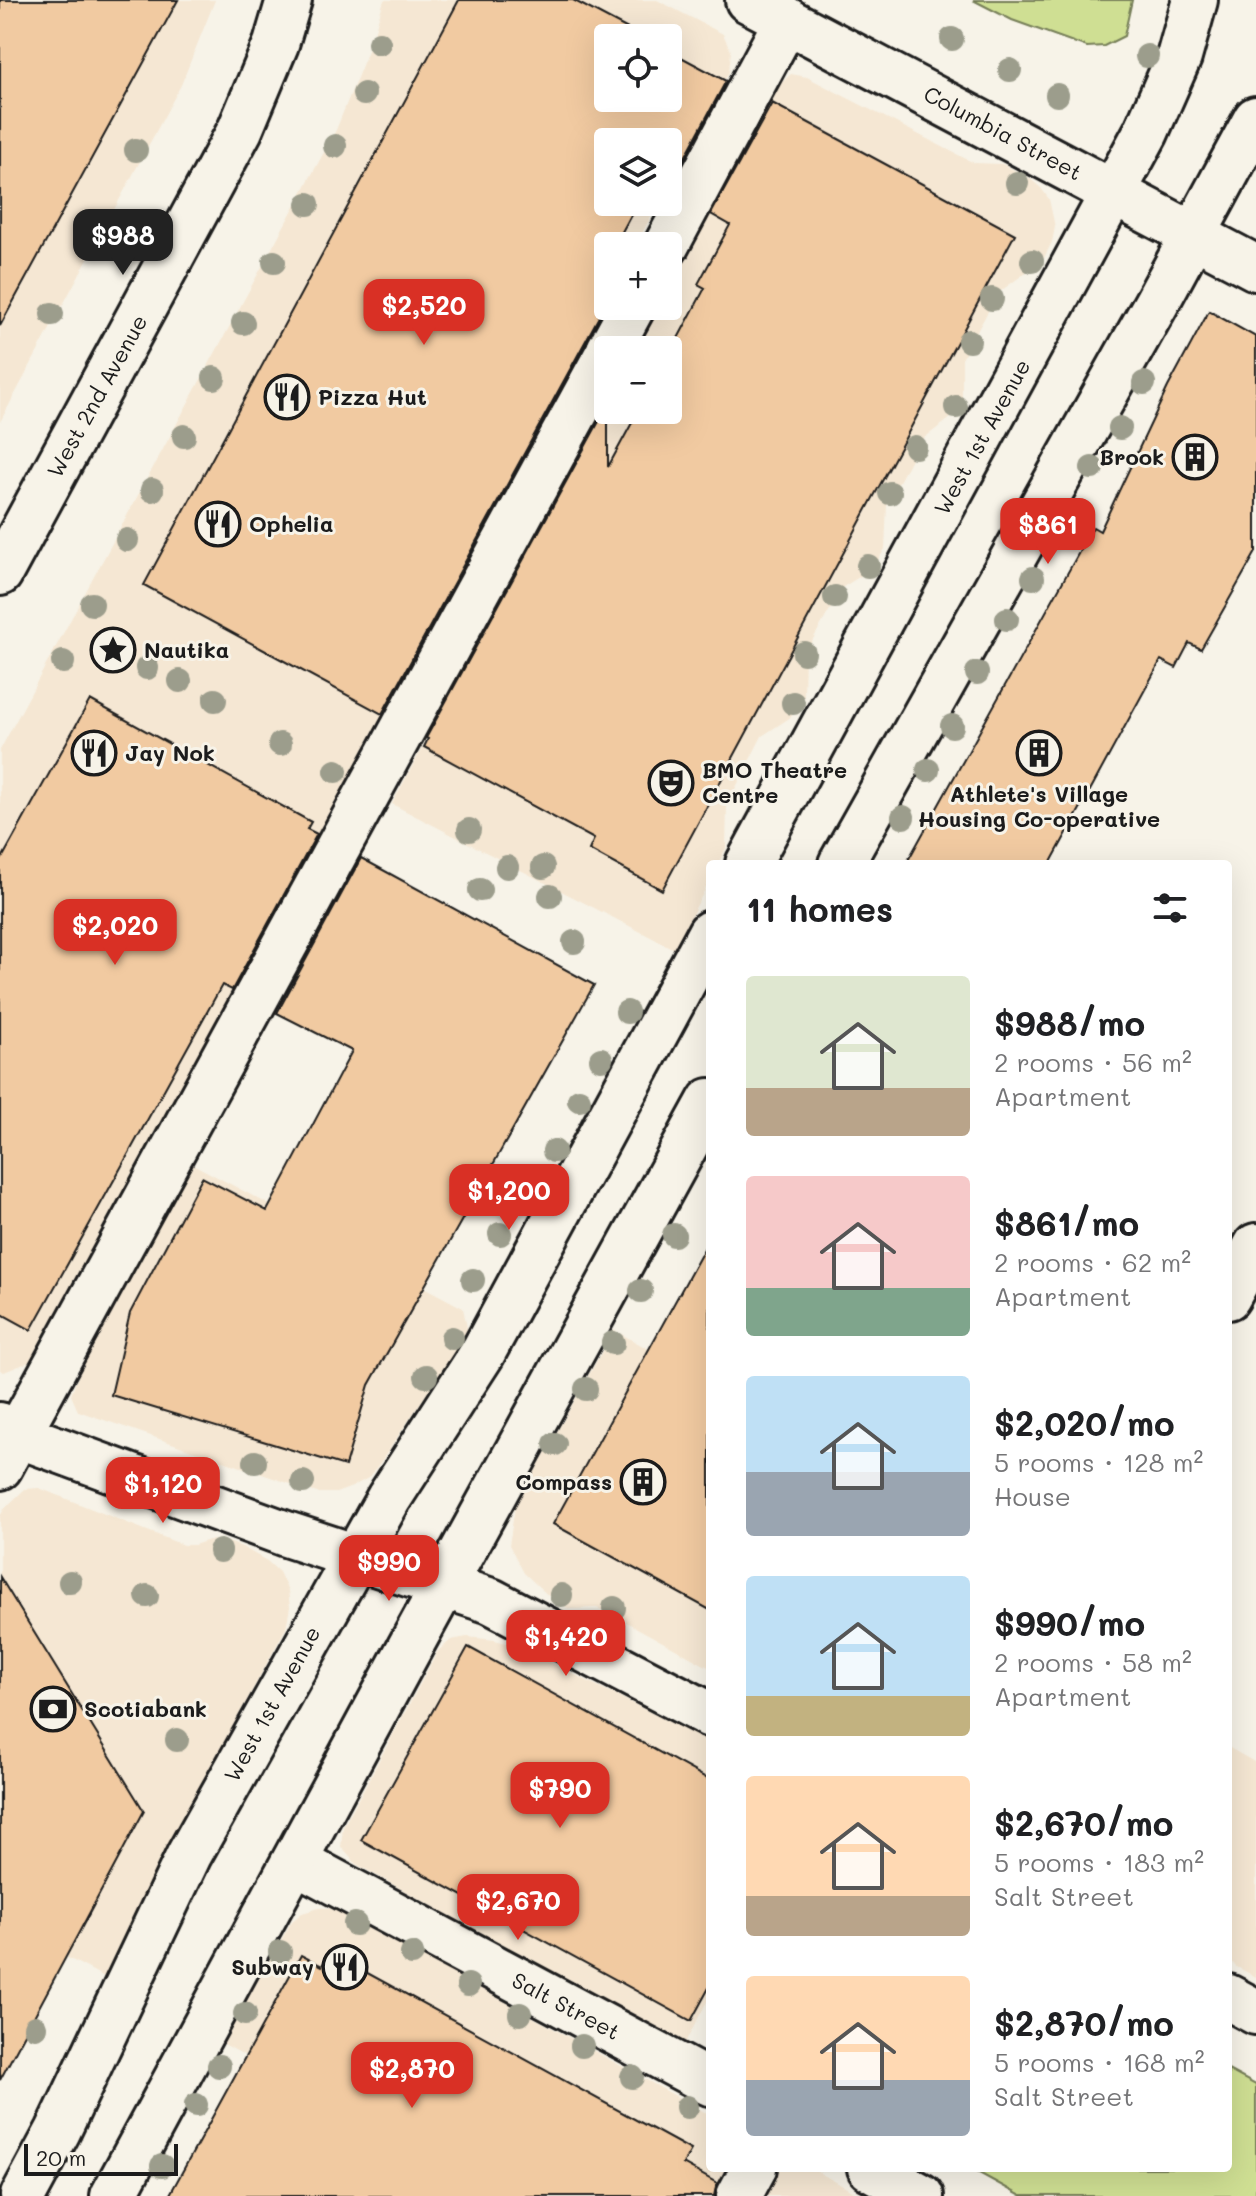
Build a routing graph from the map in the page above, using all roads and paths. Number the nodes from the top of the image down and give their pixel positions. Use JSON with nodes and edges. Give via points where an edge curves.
{"nodes":[{"id":1,"x":289,"y":0,"type":"edge"},
{"id":2,"x":748,"y":0,"type":"edge"},
{"id":3,"x":1195,"y":0,"type":"edge"},
{"id":4,"x":787,"y":20,"type":"junction"},
{"id":5,"x":1256,"y":119,"type":"edge"},
{"id":6,"x":1115,"y":192,"type":"junction"},
{"id":7,"x":673,"y":232,"type":"edge"},
{"id":8,"x":1194,"y":235,"type":"junction"},
{"id":9,"x":1256,"y":268,"type":"edge"},
{"id":10,"x":594,"y":378,"type":"edge"},
{"id":11,"x":0,"y":573,"type":"edge"},
{"id":12,"x":750,"y":860,"type":"edge"},
{"id":13,"x":843,"y":860,"type":"edge"},
{"id":14,"x":706,"y":940,"type":"edge"},
{"id":15,"x":706,"y":1108,"type":"edge"},
{"id":16,"x":1256,"y":1246,"type":"edge"},
{"id":17,"x":1232,"y":1290,"type":"edge"},
{"id":18,"x":6,"y":1443,"type":"edge"},
{"id":19,"x":355,"y":1556,"type":"junction"},
{"id":20,"x":444,"y":1586,"type":"junction"},
{"id":21,"x":706,"y":1713,"type":"edge"},
{"id":22,"x":295,"y":1861,"type":"junction"},
{"id":23,"x":1232,"y":1999,"type":"edge"},
{"id":24,"x":1256,"y":2012,"type":"edge"},
{"id":25,"x":706,"y":2081,"type":"edge"},
{"id":26,"x":752,"y":2172,"type":"edge"},
{"id":27,"x":877,"y":2172,"type":"edge"},
{"id":28,"x":23,"y":2196,"type":"edge"},
{"id":29,"x":113,"y":2196,"type":"edge"},
{"id":30,"x":739,"y":2196,"type":"edge"},
{"id":31,"x":921,"y":2196,"type":"edge"}],
"edges":[{"from":1,"to":11,"type":"street","name":"West 2nd Avenue","via":[[240,130]]},
{"from":2,"to":4,"type":"street","name":"Columbia Street"},
{"from":3,"to":6,"type":"street","name":"West 1st Avenue","via":[[1179,57]]},
{"from":4,"to":6,"type":"street","name":"Columbia Street"},
{"from":4,"to":7,"type":"street"},
{"from":5,"to":8,"type":"street"},
{"from":6,"to":8,"type":"street","name":"Columbia Street"},
{"from":6,"to":12,"type":"street","name":"West 1st Avenue"},
{"from":8,"to":9,"type":"street","name":"Columbia Street"},
{"from":8,"to":13,"type":"street"},
{"from":10,"to":18,"type":"street"},
{"from":14,"to":19,"type":"street","name":"West 1st Avenue","via":[[482,1354]]},
{"from":15,"to":20,"type":"street"},
{"from":16,"to":17,"type":"street"},
{"from":18,"to":19,"type":"street"},
{"from":19,"to":20,"type":"street"},
{"from":19,"to":28,"type":"street","name":"West 1st Avenue","via":[[189,1855]]},
{"from":20,"to":21,"type":"street","via":[[491,1601]]},
{"from":20,"to":22,"type":"street"},
{"from":22,"to":25,"type":"street","name":"Salt Street"},
{"from":22,"to":29,"type":"street"},
{"from":23,"to":24,"type":"street"},
{"from":26,"to":30,"type":"street"},
{"from":27,"to":31,"type":"street"}]}
